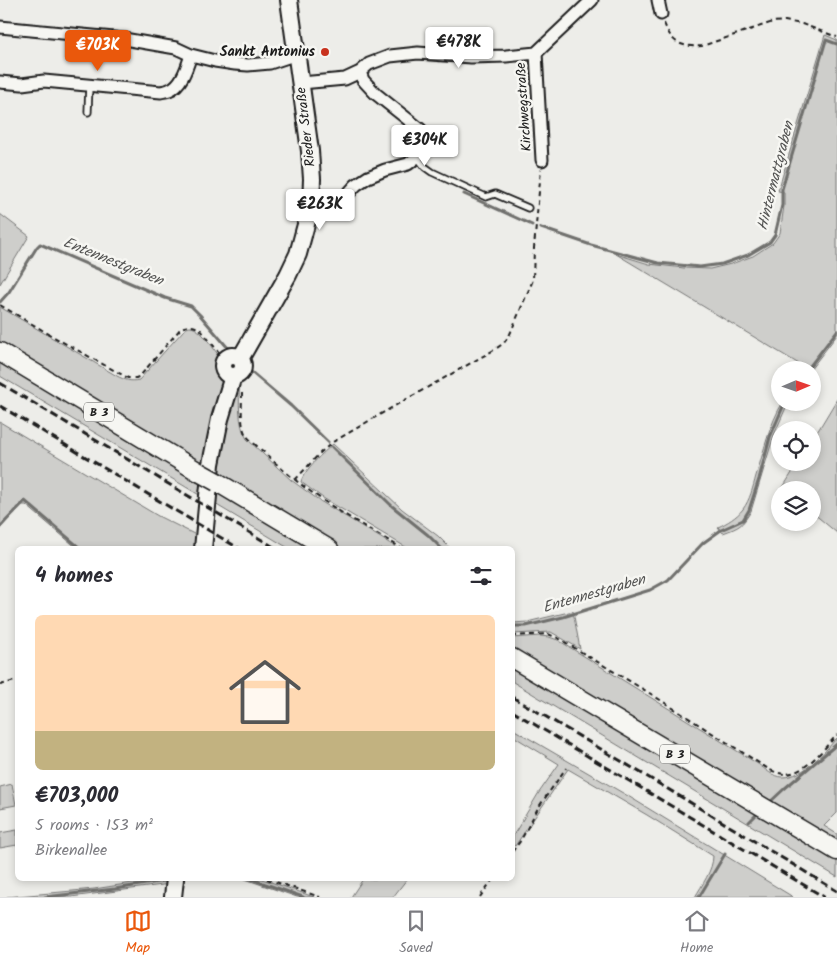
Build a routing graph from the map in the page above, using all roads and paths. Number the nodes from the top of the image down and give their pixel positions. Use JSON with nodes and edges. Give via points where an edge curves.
{"nodes":[{"id":1,"x":290,"y":0,"type":"edge"},
{"id":2,"x":592,"y":0,"type":"edge"},
{"id":3,"x":658,"y":0,"type":"edge"},
{"id":4,"x":661,"y":14,"type":"joint"},
{"id":5,"x":0,"y":27,"type":"edge"},
{"id":6,"x":837,"y":37,"type":"edge"},
{"id":7,"x":536,"y":53,"type":"junction"},
{"id":8,"x":297,"y":54,"type":"junction"},
{"id":9,"x":191,"y":55,"type":"junction"},
{"id":10,"x":360,"y":72,"type":"junction"},
{"id":11,"x":0,"y":82,"type":"edge"},
{"id":12,"x":301,"y":82,"type":"junction"},
{"id":13,"x":89,"y":85,"type":"junction"},
{"id":14,"x":88,"y":112,"type":"dead end"},
{"id":15,"x":417,"y":157,"type":"junction"},
{"id":16,"x":542,"y":160,"type":"joint"},
{"id":17,"x":311,"y":206,"type":"junction"},
{"id":18,"x":528,"y":208,"type":"dead end"},
{"id":19,"x":0,"y":305,"type":"edge"},
{"id":20,"x":0,"y":352,"type":"edge"},
{"id":21,"x":234,"y":367,"type":"junction"},
{"id":22,"x":295,"y":480,"type":"junction"},
{"id":23,"x":203,"y":546,"type":"edge"},
{"id":24,"x":324,"y":546,"type":"edge"},
{"id":25,"x":399,"y":546,"type":"edge"},
{"id":26,"x":515,"y":636,"type":"edge"},
{"id":27,"x":515,"y":660,"type":"edge"},
{"id":28,"x":15,"y":681,"type":"edge"},
{"id":29,"x":0,"y":685,"type":"edge"},
{"id":30,"x":837,"y":735,"type":"edge"},
{"id":31,"x":566,"y":768,"type":"dead end"},
{"id":32,"x":515,"y":848,"type":"edge"},
{"id":33,"x":837,"y":851,"type":"edge"},
{"id":34,"x":175,"y":881,"type":"edge"},
{"id":35,"x":273,"y":881,"type":"edge"},
{"id":36,"x":492,"y":881,"type":"edge"},
{"id":37,"x":173,"y":897,"type":"edge"},
{"id":38,"x":320,"y":897,"type":"edge"},
{"id":39,"x":480,"y":897,"type":"edge"}],
"edges":[{"from":1,"to":8,"type":"street","name":"Rieder Straße"},
{"from":2,"to":7,"type":"street","name":"Kirchwegstraße"},
{"from":3,"to":4,"type":"street"},
{"from":4,"to":6,"type":"path","via":[[668,34],[680,45],[702,46],[773,22],[785,21]]},
{"from":5,"to":9,"type":"street","via":[[124,39],[176,48]]},
{"from":7,"to":10,"type":"street","name":"Kirchwegstraße","via":[[471,57],[418,53],[390,56],[369,64]]},
{"from":7,"to":16,"type":"street","name":"Kirchwegstraße"},
{"from":8,"to":9,"type":"street","via":[[270,63],[248,65],[215,62]]},
{"from":8,"to":12,"type":"street","name":"Rieder Straße"},
{"from":9,"to":13,"type":"street","via":[[184,74],[170,90],[161,92]]},
{"from":10,"to":12,"type":"street","name":"Kirchwegstraße","via":[[345,79]]},
{"from":10,"to":15,"type":"street","via":[[376,94],[424,134],[424,149]]},
{"from":11,"to":13,"type":"street"},
{"from":12,"to":17,"type":"street","name":"Rieder Straße","via":[[310,151]]},
{"from":13,"to":14,"type":"lane"},
{"from":15,"to":17,"type":"street","via":[[408,164],[368,177],[339,204]]},
{"from":15,"to":18,"type":"lane","via":[[425,167],[441,176],[486,196],[495,194]]},
{"from":16,"to":22,"type":"path","via":[[534,280],[504,343],[333,442]]},
{"from":17,"to":21,"type":"street","name":"Rieder Straße","via":[[298,254],[288,275]]},
{"from":19,"to":21,"type":"path","via":[[128,378],[140,376],[181,328],[188,325],[201,330]]},
{"from":20,"to":24,"type":"main road","number":"B 3","bridge":true},
{"from":21,"to":22,"type":"path","via":[[242,380],[245,434]]},
{"from":21,"to":23,"type":"street","name":"Rieder Straße","via":[[210,464]]},
{"from":22,"to":25,"type":"path"},
{"from":26,"to":30,"type":"path","via":[[548,634],[558,638],[777,773],[785,774],[804,767]]},
{"from":27,"to":33,"type":"main road","number":"B 3"},
{"from":28,"to":29,"type":"path"},
{"from":31,"to":32,"type":"path"},
{"from":34,"to":37,"type":"street"},
{"from":35,"to":38,"type":"path"},
{"from":36,"to":39,"type":"path"}]}
